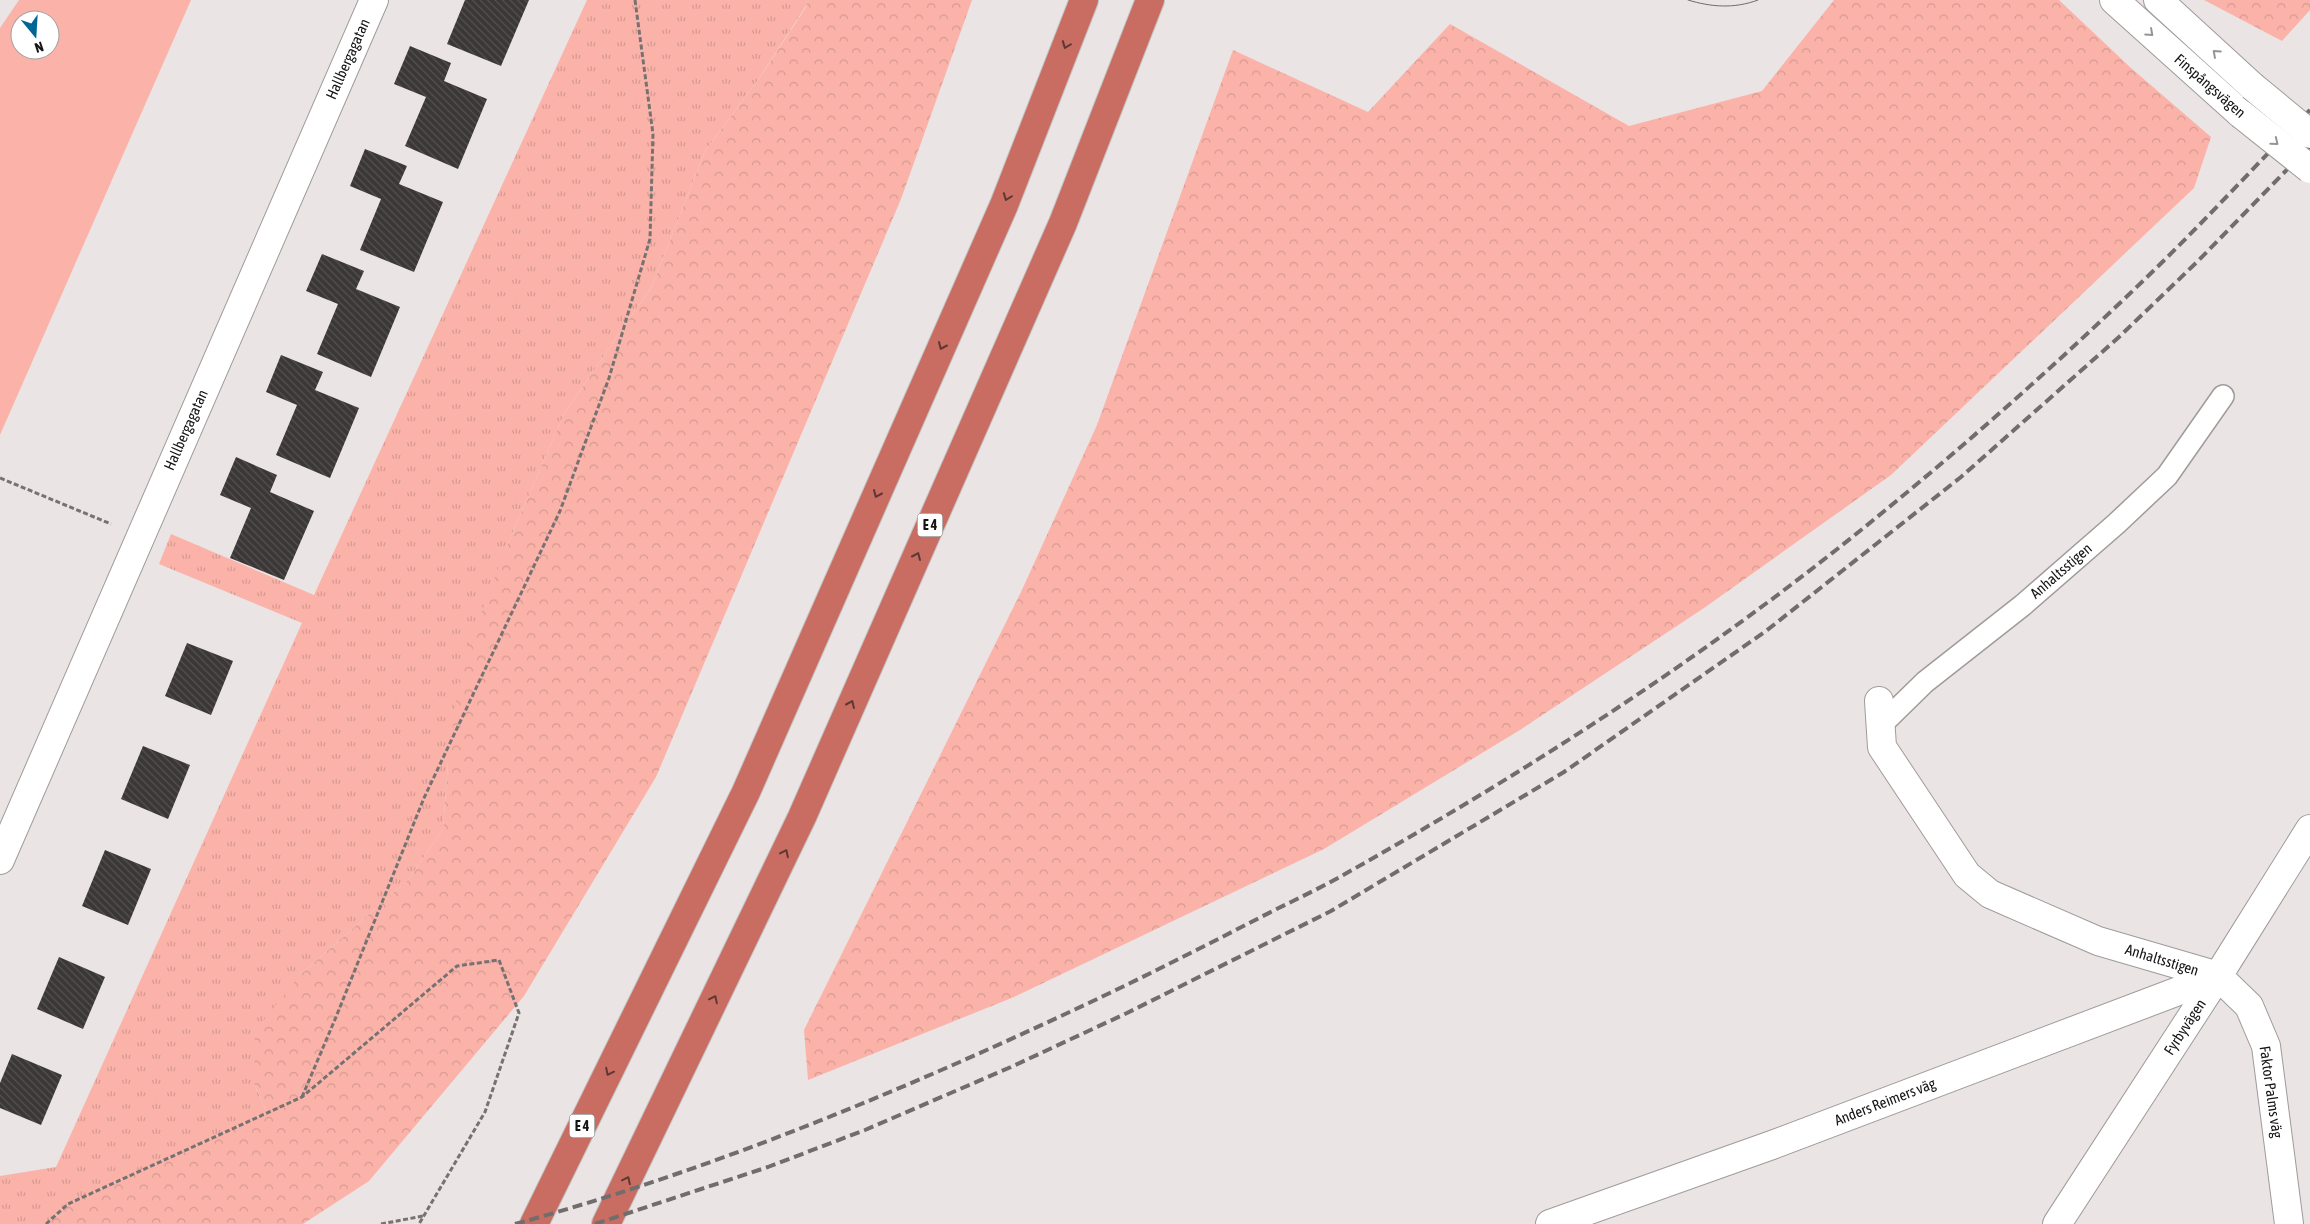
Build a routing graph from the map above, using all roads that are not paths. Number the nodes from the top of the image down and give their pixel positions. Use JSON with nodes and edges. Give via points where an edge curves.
{"nodes":[{"id":1,"x":374,"y":0,"type":"edge"},
{"id":2,"x":1084,"y":0,"type":"edge"},
{"id":3,"x":1150,"y":0,"type":"edge"},
{"id":4,"x":2114,"y":0,"type":"edge"},
{"id":5,"x":2158,"y":0,"type":"edge"},
{"id":6,"x":2310,"y":134,"type":"edge"},
{"id":7,"x":2310,"y":169,"type":"edge"},
{"id":8,"x":2224,"y":396,"type":"dead end"},
{"id":9,"x":1879,"y":701,"type":"dead end"},
{"id":10,"x":1879,"y":727,"type":"junction"},
{"id":11,"x":2310,"y":829,"type":"edge"},
{"id":12,"x":0,"y":860,"type":"edge"},
{"id":13,"x":2218,"y":976,"type":"junction"},
{"id":14,"x":534,"y":1224,"type":"edge"},
{"id":15,"x":606,"y":1224,"type":"edge"},
{"id":16,"x":1550,"y":1224,"type":"edge"},
{"id":17,"x":2057,"y":1224,"type":"edge"},
{"id":18,"x":2289,"y":1224,"type":"edge"}],
"edges":[{"from":1,"to":12,"type":"street","name":"Hallbergagatan"},
{"from":2,"to":14,"type":"highway","number":"E 4","one_way":true,"via":[[1004,205],[746,792]]},
{"from":15,"to":3,"type":"highway","number":"E 4","one_way":true,"via":[[802,817],[1063,223]]},
{"from":4,"to":7,"type":"street","name":"Finspångsvägen","one_way":true,"bridge":true,"via":[[2241,114]]},
{"from":6,"to":5,"type":"street","name":"Finspångsvägen","one_way":true,"bridge":true},
{"from":8,"to":10,"type":"lane","name":"Anhaltsstigen","via":[[2167,476],[2023,605],[1925,682]]},
{"from":9,"to":10,"type":"street","name":"Anhaltsstigen"},
{"from":10,"to":13,"type":"street","name":"Anhaltsstigen","via":[[1882,747],[1966,875],[1990,894],[2098,941]]},
{"from":11,"to":13,"type":"street","name":"Fyrbyvägen"},
{"from":13,"to":16,"type":"street","name":"Anders Reimers väg","via":[[1772,1145]]},
{"from":13,"to":17,"type":"street","name":"Fyrbyvägen"},
{"from":13,"to":18,"type":"street","name":"Faktor Palms väg","via":[[2249,1006],[2266,1046]]}]}
